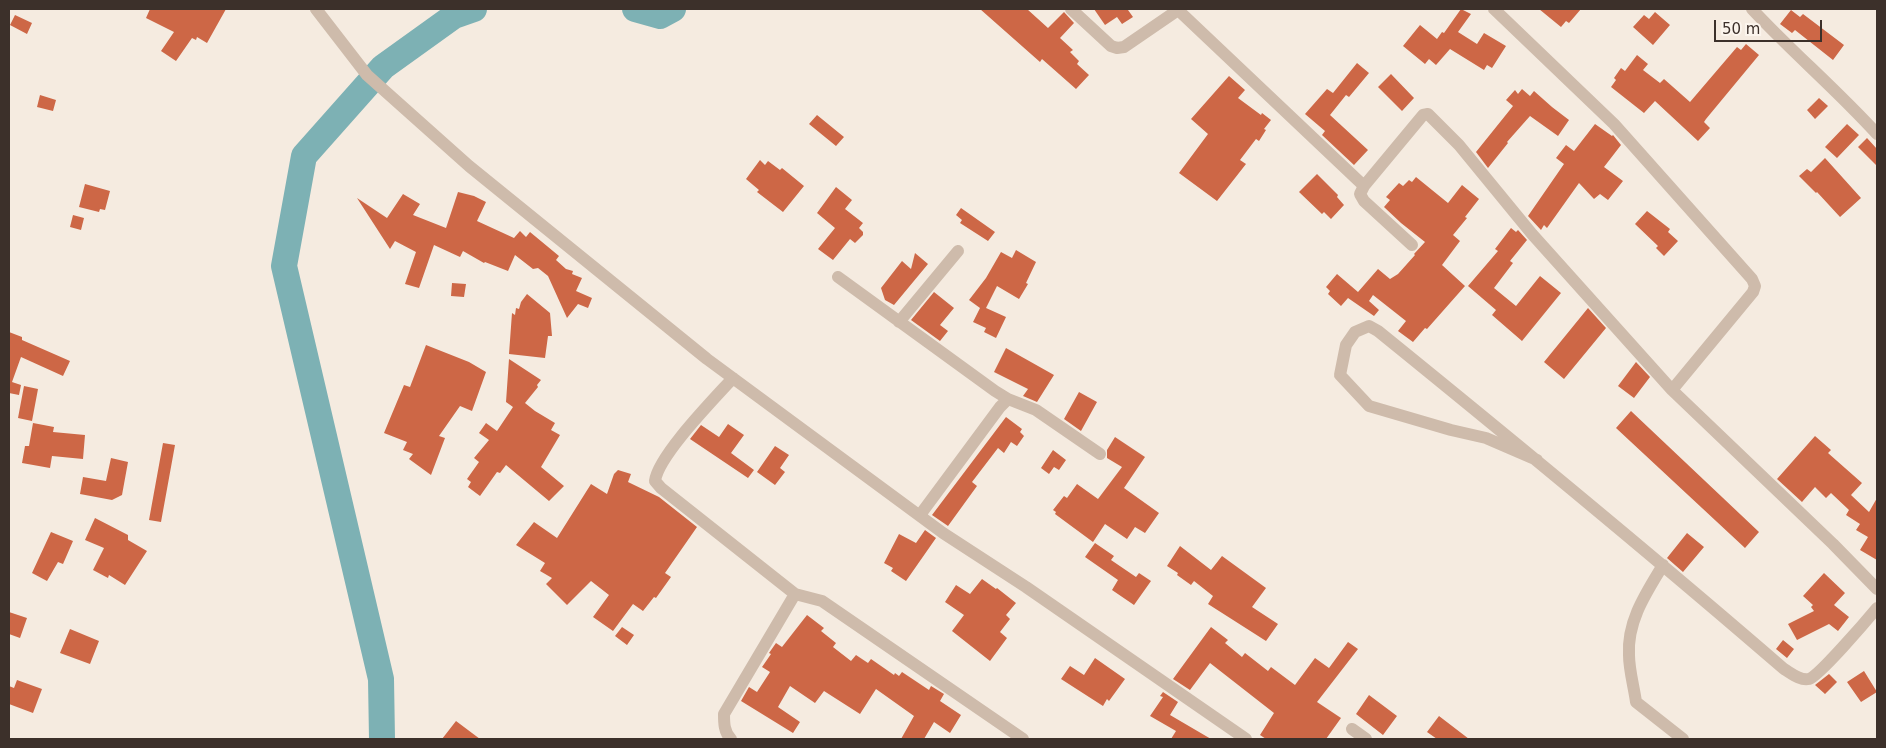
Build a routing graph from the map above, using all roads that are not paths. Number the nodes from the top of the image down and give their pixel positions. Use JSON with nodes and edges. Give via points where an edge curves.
{"nodes":[{"id":1,"x":316,"y":9,"type":"edge"},
{"id":2,"x":1071,"y":9,"type":"edge"},
{"id":3,"x":1178,"y":9,"type":"edge"},
{"id":4,"x":1494,"y":9,"type":"edge"},
{"id":5,"x":1752,"y":9,"type":"edge"},
{"id":6,"x":1877,"y":134,"type":"edge"},
{"id":7,"x":1364,"y":186,"type":"junction"},
{"id":8,"x":1412,"y":245,"type":"dead end"},
{"id":9,"x":958,"y":251,"type":"dead end"},
{"id":10,"x":838,"y":277,"type":"dead end"},
{"id":11,"x":899,"y":322,"type":"junction"},
{"id":12,"x":733,"y":378,"type":"junction"},
{"id":13,"x":1672,"y":390,"type":"junction"},
{"id":14,"x":1008,"y":399,"type":"junction"},
{"id":15,"x":1100,"y":454,"type":"dead end"},
{"id":16,"x":1537,"y":460,"type":"junction"},
{"id":17,"x":920,"y":515,"type":"junction"},
{"id":18,"x":1663,"y":565,"type":"junction"},
{"id":19,"x":1877,"y":589,"type":"edge"},
{"id":20,"x":795,"y":594,"type":"junction"},
{"id":21,"x":1877,"y":608,"type":"edge"},
{"id":22,"x":1352,"y":729,"type":"dead end"},
{"id":23,"x":731,"y":739,"type":"edge"},
{"id":24,"x":1023,"y":739,"type":"edge"},
{"id":25,"x":1246,"y":739,"type":"edge"},
{"id":26,"x":1366,"y":739,"type":"edge"},
{"id":27,"x":1683,"y":739,"type":"edge"}],
"edges":[{"from":1,"to":12,"type":"street","via":[[367,75],[469,166]]},
{"from":2,"to":3,"type":"street","via":[[1117,48]]},
{"from":3,"to":7,"type":"street"},
{"from":4,"to":13,"type":"street","via":[[1614,124],[1752,279],[1753,292]]},
{"from":5,"to":6,"type":"street"},
{"from":7,"to":8,"type":"street","via":[[1360,194],[1364,201]]},
{"from":7,"to":13,"type":"street","via":[[1423,115],[1428,114],[1459,145],[1532,234]]},
{"from":9,"to":11,"type":"street"},
{"from":10,"to":11,"type":"street"},
{"from":11,"to":14,"type":"street"},
{"from":12,"to":17,"type":"street"},
{"from":12,"to":20,"type":"street","via":[[680,438],[656,472],[655,481]]},
{"from":13,"to":19,"type":"street"},
{"from":14,"to":15,"type":"street","via":[[1036,410]]},
{"from":14,"to":17,"type":"street"},
{"from":16,"to":16,"type":"street","via":[[1486,438],[1369,406],[1340,375],[1346,345],[1354,332],[1369,326],[1378,331]]},
{"from":16,"to":18,"type":"street"},
{"from":17,"to":25,"type":"street"},
{"from":18,"to":21,"type":"street","via":[[1784,669],[1801,679],[1810,679],[1822,668]]},
{"from":18,"to":27,"type":"street","via":[[1639,606],[1631,629],[1628,656],[1636,702]]},
{"from":20,"to":23,"type":"street","via":[[724,714],[724,726]]},
{"from":20,"to":24,"type":"street","via":[[822,601]]},
{"from":22,"to":26,"type":"street"}]}
